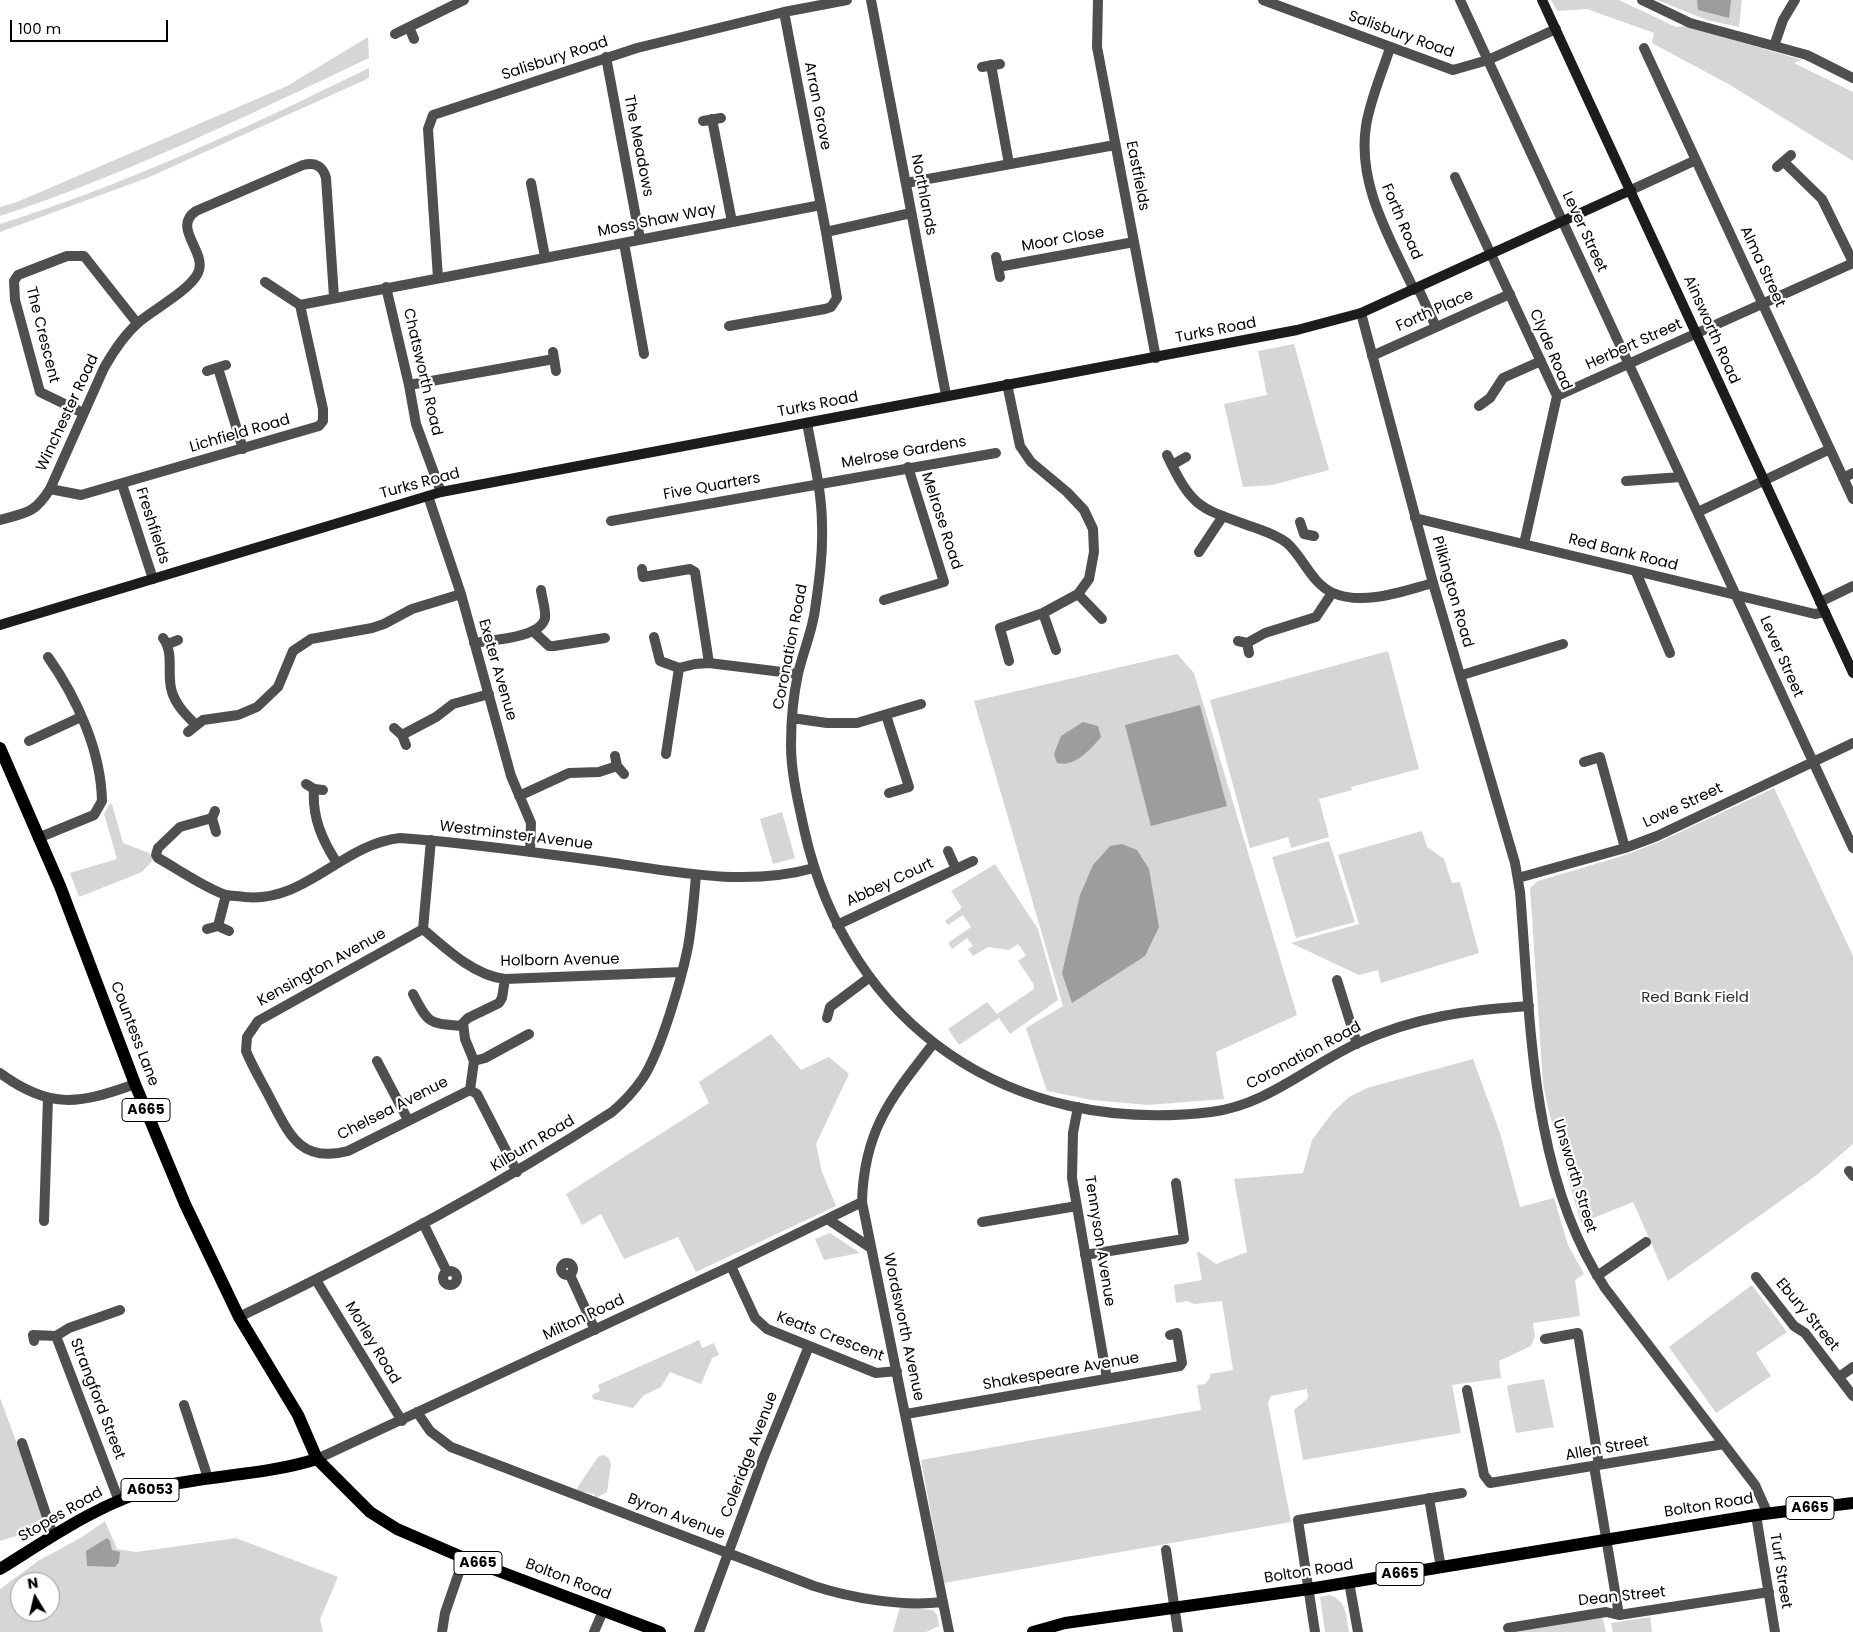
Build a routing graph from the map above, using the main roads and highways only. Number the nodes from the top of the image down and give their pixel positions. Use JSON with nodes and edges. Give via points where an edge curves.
{"nodes":[{"id":1,"x":0,"y":748,"type":"edge"},
{"id":2,"x":317,"y":1459,"type":"junction"},
{"id":3,"x":1853,"y":1503,"type":"edge"},
{"id":4,"x":0,"y":1570,"type":"edge"},
{"id":5,"x":660,"y":1632,"type":"edge"},
{"id":6,"x":1033,"y":1632,"type":"edge"}],
"edges":[{"from":1,"to":2,"type":"main road","name":"Countess Lane","number":"A665","via":[[60,886],[135,1084],[192,1222],[240,1317],[298,1415]]},
{"from":2,"to":4,"type":"main road","name":"Stopes Road","number":"A6053","via":[[289,1468],[158,1488],[119,1501],[53,1535]]},
{"from":2,"to":5,"type":"main road","name":"Bolton Road","number":"A665","via":[[349,1492],[397,1529],[464,1558]]},
{"from":3,"to":6,"type":"main road","name":"Bolton Road","number":"A665","via":[[1762,1514],[1309,1589],[1065,1624]]}]}
